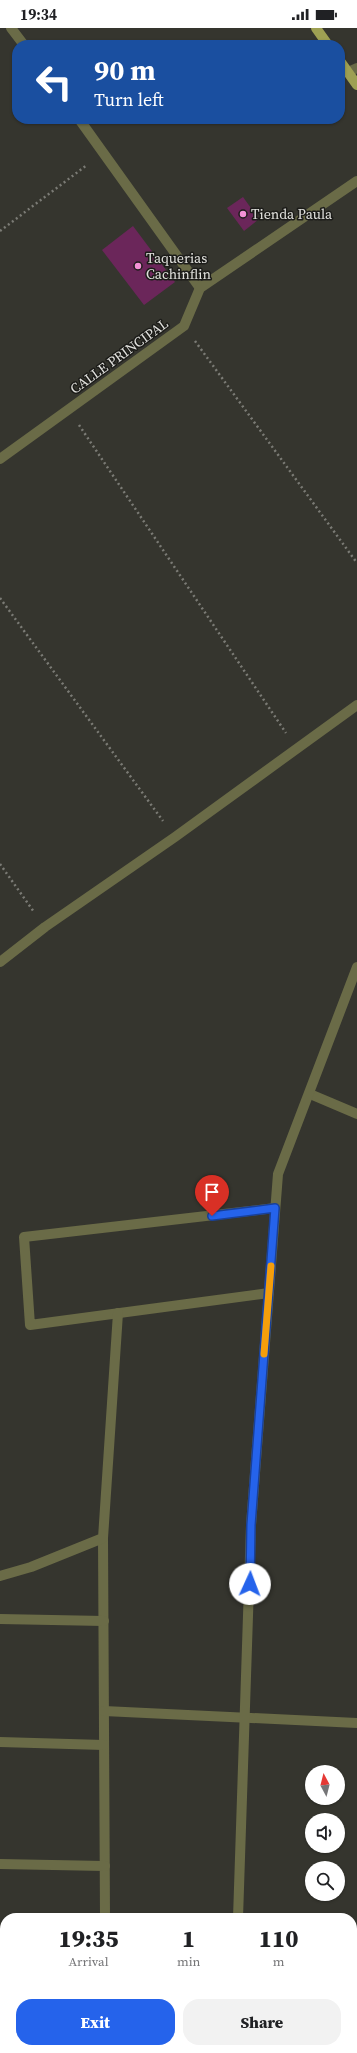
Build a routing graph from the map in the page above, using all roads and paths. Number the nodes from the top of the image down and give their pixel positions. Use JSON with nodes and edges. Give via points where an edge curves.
{"nodes":[{"id":1,"x":11,"y":28,"type":"edge"},
{"id":2,"x":316,"y":28,"type":"edge"},
{"id":3,"x":20,"y":40,"type":"edge"},
{"id":4,"x":324,"y":40,"type":"edge"},
{"id":5,"x":352,"y":70,"type":"edge"},
{"id":6,"x":357,"y":85,"type":"edge"},
{"id":7,"x":82,"y":124,"type":"edge"},
{"id":8,"x":104,"y":153,"type":"junction"},
{"id":9,"x":357,"y":181,"type":"edge"},
{"id":10,"x":0,"y":231,"type":"edge"},
{"id":11,"x":200,"y":288,"type":"junction"},
{"id":12,"x":184,"y":326,"type":"junction"},
{"id":13,"x":68,"y":410,"type":"junction"},
{"id":14,"x":0,"y":459,"type":"edge"},
{"id":15,"x":357,"y":564,"type":"edge"},
{"id":16,"x":0,"y":598,"type":"edge"},
{"id":17,"x":357,"y":705,"type":"edge"},
{"id":18,"x":296,"y":748,"type":"junction"},
{"id":19,"x":175,"y":838,"type":"junction"},
{"id":20,"x":0,"y":864,"type":"edge"},
{"id":21,"x":45,"y":927,"type":"junction"},
{"id":22,"x":0,"y":962,"type":"edge"},
{"id":23,"x":357,"y":967,"type":"edge"},
{"id":24,"x":310,"y":1094,"type":"junction"},
{"id":25,"x":357,"y":1114,"type":"edge"},
{"id":26,"x":275,"y":1208,"type":"junction"},
{"id":27,"x":269,"y":1293,"type":"junction"},
{"id":28,"x":118,"y":1313,"type":"junction"},
{"id":29,"x":103,"y":1538,"type":"junction"},
{"id":30,"x":0,"y":1576,"type":"edge"},
{"id":31,"x":0,"y":1619,"type":"edge"},
{"id":32,"x":104,"y":1621,"type":"junction"},
{"id":33,"x":104,"y":1711,"type":"junction"},
{"id":34,"x":245,"y":1718,"type":"junction"},
{"id":35,"x":357,"y":1723,"type":"edge"},
{"id":36,"x":0,"y":1742,"type":"edge"},
{"id":37,"x":104,"y":1745,"type":"junction"},
{"id":38,"x":0,"y":1864,"type":"edge"},
{"id":39,"x":105,"y":1866,"type":"junction"},
{"id":40,"x":106,"y":1913,"type":"edge"},
{"id":41,"x":238,"y":1913,"type":"edge"}],
"edges":[{"from":1,"to":3,"type":"street"},
{"from":2,"to":4,"type":"main road"},
{"from":5,"to":6,"type":"main road"},
{"from":7,"to":8,"type":"street"},
{"from":8,"to":10,"type":"path"},
{"from":8,"to":11,"type":"street"},
{"from":9,"to":11,"type":"street"},
{"from":11,"to":12,"type":"street","name":"CALLE PRINCIPAL"},
{"from":12,"to":13,"type":"street","name":"CALLE PRINCIPAL"},
{"from":12,"to":15,"type":"path"},
{"from":13,"to":14,"type":"street","name":"CALLE PRINCIPAL"},
{"from":13,"to":18,"type":"path"},
{"from":16,"to":19,"type":"path"},
{"from":17,"to":18,"type":"street"},
{"from":18,"to":19,"type":"street"},
{"from":19,"to":21,"type":"street"},
{"from":20,"to":21,"type":"path"},
{"from":21,"to":22,"type":"street"},
{"from":23,"to":24,"type":"street"},
{"from":24,"to":25,"type":"street"},
{"from":24,"to":26,"type":"street","via":[[278,1174]]},
{"from":26,"to":27,"type":"street"},
{"from":26,"to":28,"type":"street","via":[[24,1237],[30,1325]]},
{"from":27,"to":28,"type":"street"},
{"from":27,"to":34,"type":"street","via":[[251,1525]]},
{"from":28,"to":29,"type":"street"},
{"from":29,"to":30,"type":"street","via":[[31,1567]]},
{"from":29,"to":32,"type":"street"},
{"from":31,"to":32,"type":"street"},
{"from":32,"to":33,"type":"street"},
{"from":33,"to":34,"type":"street"},
{"from":33,"to":37,"type":"street"},
{"from":34,"to":35,"type":"street"},
{"from":34,"to":41,"type":"street"},
{"from":36,"to":37,"type":"street"},
{"from":37,"to":39,"type":"street"},
{"from":38,"to":39,"type":"street"},
{"from":39,"to":40,"type":"street"}]}
